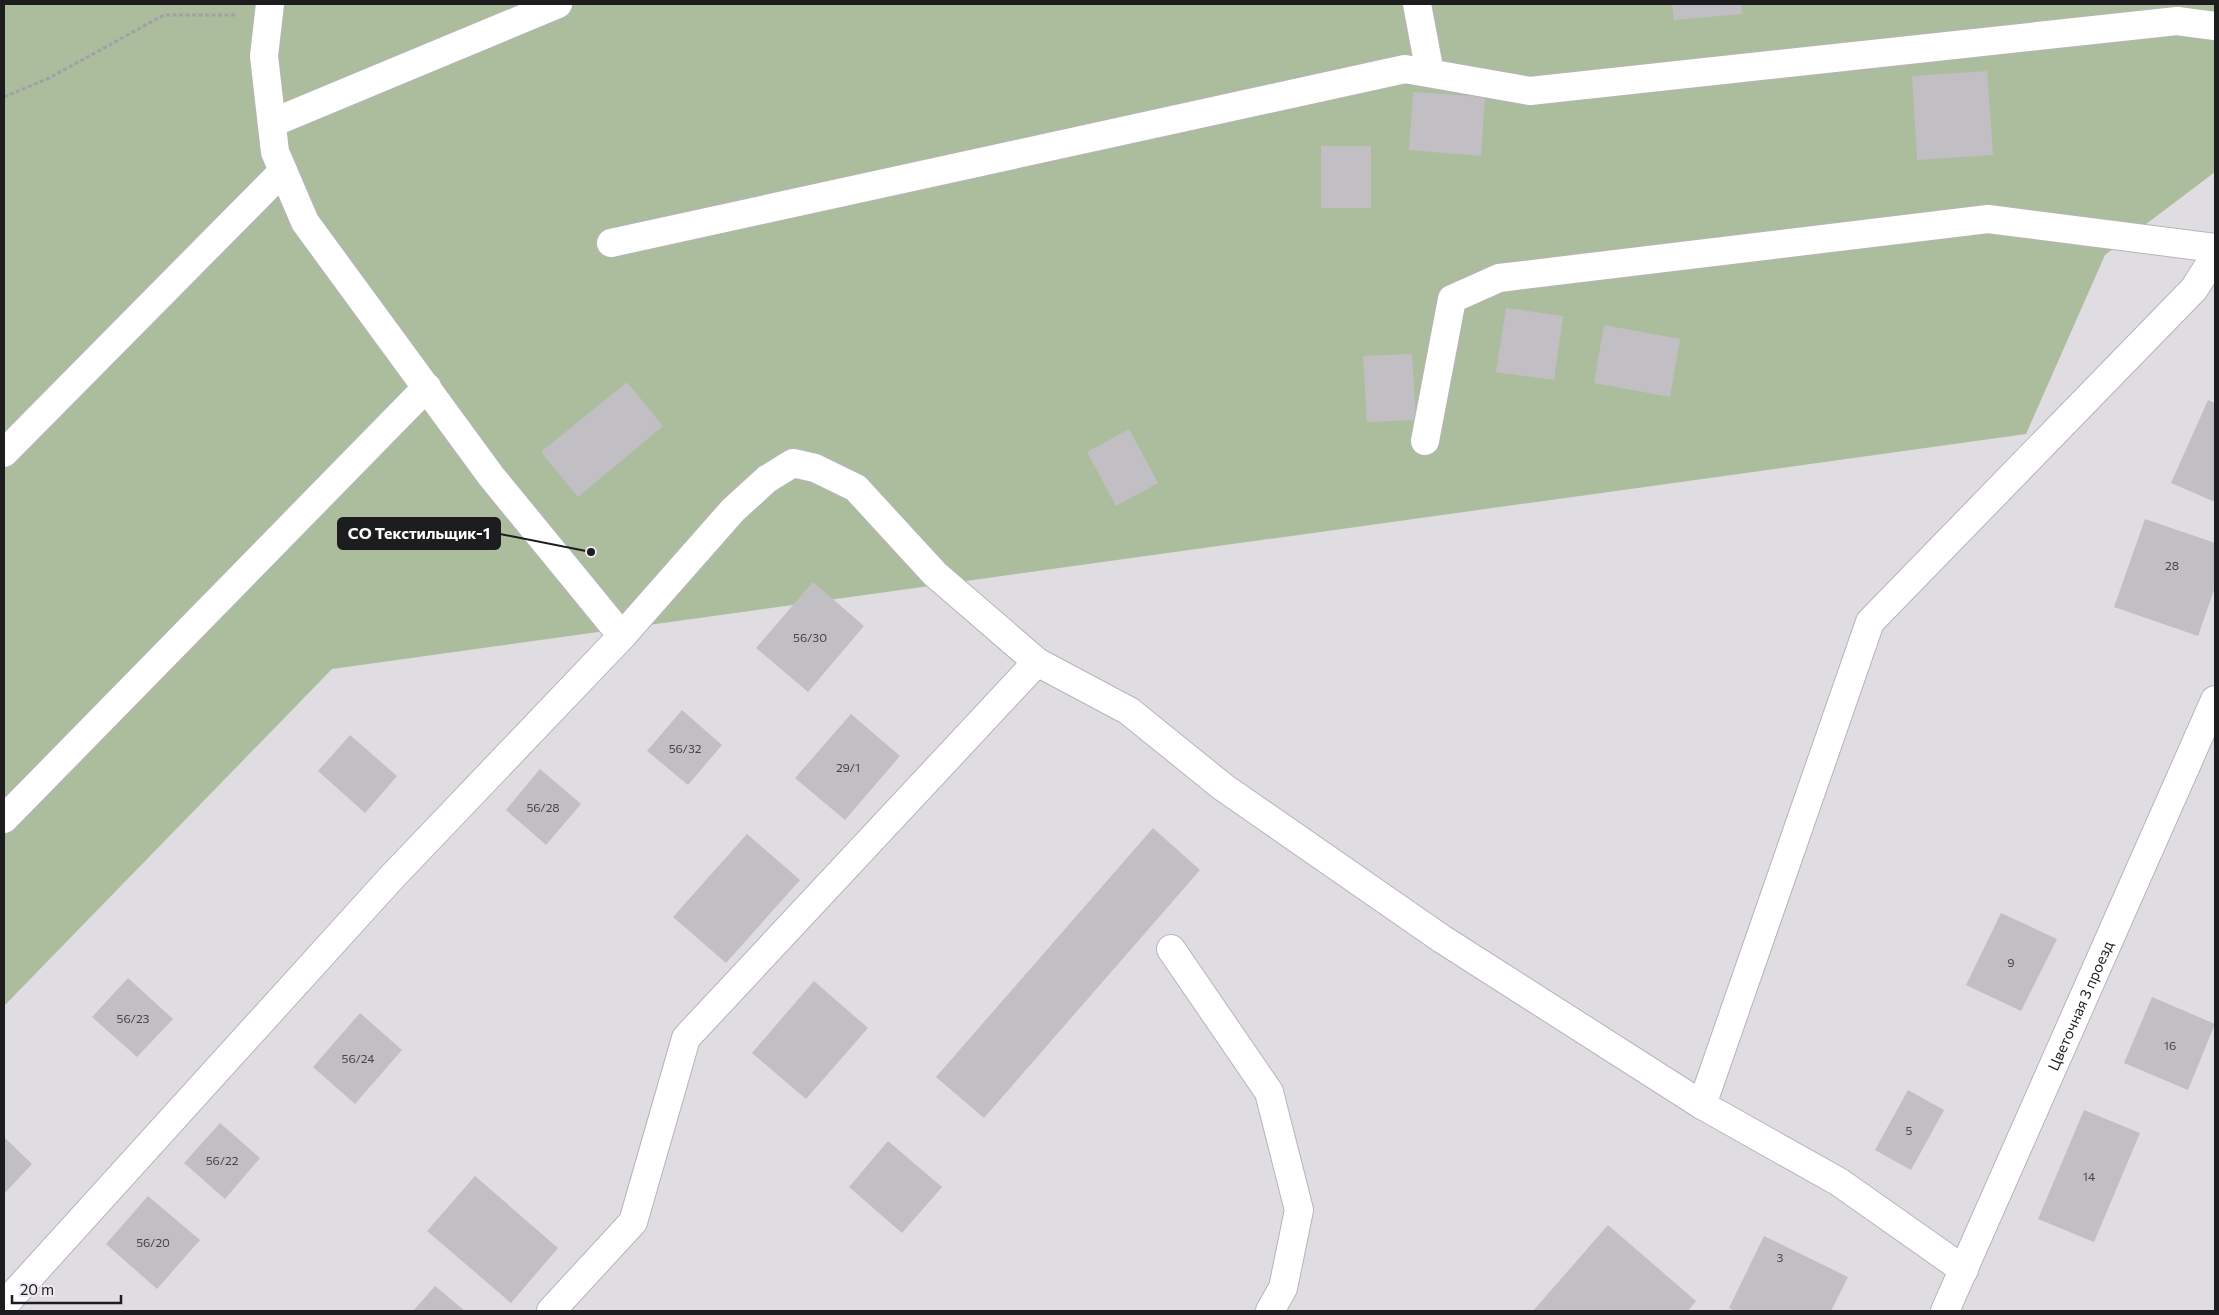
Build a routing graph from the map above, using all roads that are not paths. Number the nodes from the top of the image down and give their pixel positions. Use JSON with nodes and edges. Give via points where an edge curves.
{"nodes":[{"id":1,"x":558,"y":4,"type":"edge"},
{"id":2,"x":1417,"y":4,"type":"edge"},
{"id":3,"x":269,"y":9,"type":"edge"},
{"id":4,"x":2215,"y":26,"type":"edge"},
{"id":5,"x":1430,"y":73,"type":"junction"},
{"id":6,"x":272,"y":123,"type":"junction"},
{"id":7,"x":283,"y":171,"type":"junction"},
{"id":8,"x":611,"y":243,"type":"dead end"},
{"id":9,"x":2215,"y":248,"type":"edge"},
{"id":10,"x":2215,"y":256,"type":"edge"},
{"id":11,"x":427,"y":387,"type":"junction"},
{"id":12,"x":1425,"y":441,"type":"dead end"},
{"id":13,"x":4,"y":453,"type":"edge"},
{"id":14,"x":622,"y":636,"type":"junction"},
{"id":15,"x":1037,"y":662,"type":"junction"},
{"id":16,"x":2215,"y":700,"type":"edge"},
{"id":17,"x":4,"y":819,"type":"edge"},
{"id":18,"x":1171,"y":949,"type":"dead end"},
{"id":19,"x":1702,"y":1105,"type":"junction"},
{"id":20,"x":1964,"y":1270,"type":"junction"},
{"id":21,"x":4,"y":1305,"type":"edge"},
{"id":22,"x":551,"y":1311,"type":"edge"},
{"id":23,"x":1270,"y":1311,"type":"edge"},
{"id":24,"x":1945,"y":1311,"type":"edge"}],
"edges":[{"from":1,"to":6,"type":"street"},
{"from":2,"to":5,"type":"street"},
{"from":3,"to":6,"type":"street","via":[[264,56]]},
{"from":4,"to":5,"type":"street","via":[[2177,22],[1530,91]]},
{"from":5,"to":8,"type":"street","via":[[1404,69]]},
{"from":6,"to":7,"type":"street","via":[[275,152]]},
{"from":7,"to":11,"type":"street","via":[[305,222]]},
{"from":7,"to":13,"type":"street"},
{"from":9,"to":12,"type":"street","via":[[1988,219],[1499,278],[1452,299]]},
{"from":10,"to":19,"type":"street","via":[[2194,289],[1870,622]]},
{"from":11,"to":14,"type":"street","via":[[492,476]]},
{"from":11,"to":17,"type":"street"},
{"from":14,"to":15,"type":"street","via":[[733,510],[767,478],[793,463],[815,468],[856,488],[935,574]]},
{"from":14,"to":21,"type":"street","via":[[392,877]]},
{"from":15,"to":19,"type":"street","via":[[1129,711],[1223,787],[1442,939]]},
{"from":15,"to":22,"type":"street","via":[[686,1038],[632,1222]]},
{"from":16,"to":20,"type":"street","name":"Цветочная 3 проезд"},
{"from":18,"to":23,"type":"street","via":[[1269,1092],[1299,1210],[1283,1288]]},
{"from":19,"to":20,"type":"street","via":[[1839,1182]]},
{"from":20,"to":24,"type":"street","name":"Цветочная 3 проезд"}]}
